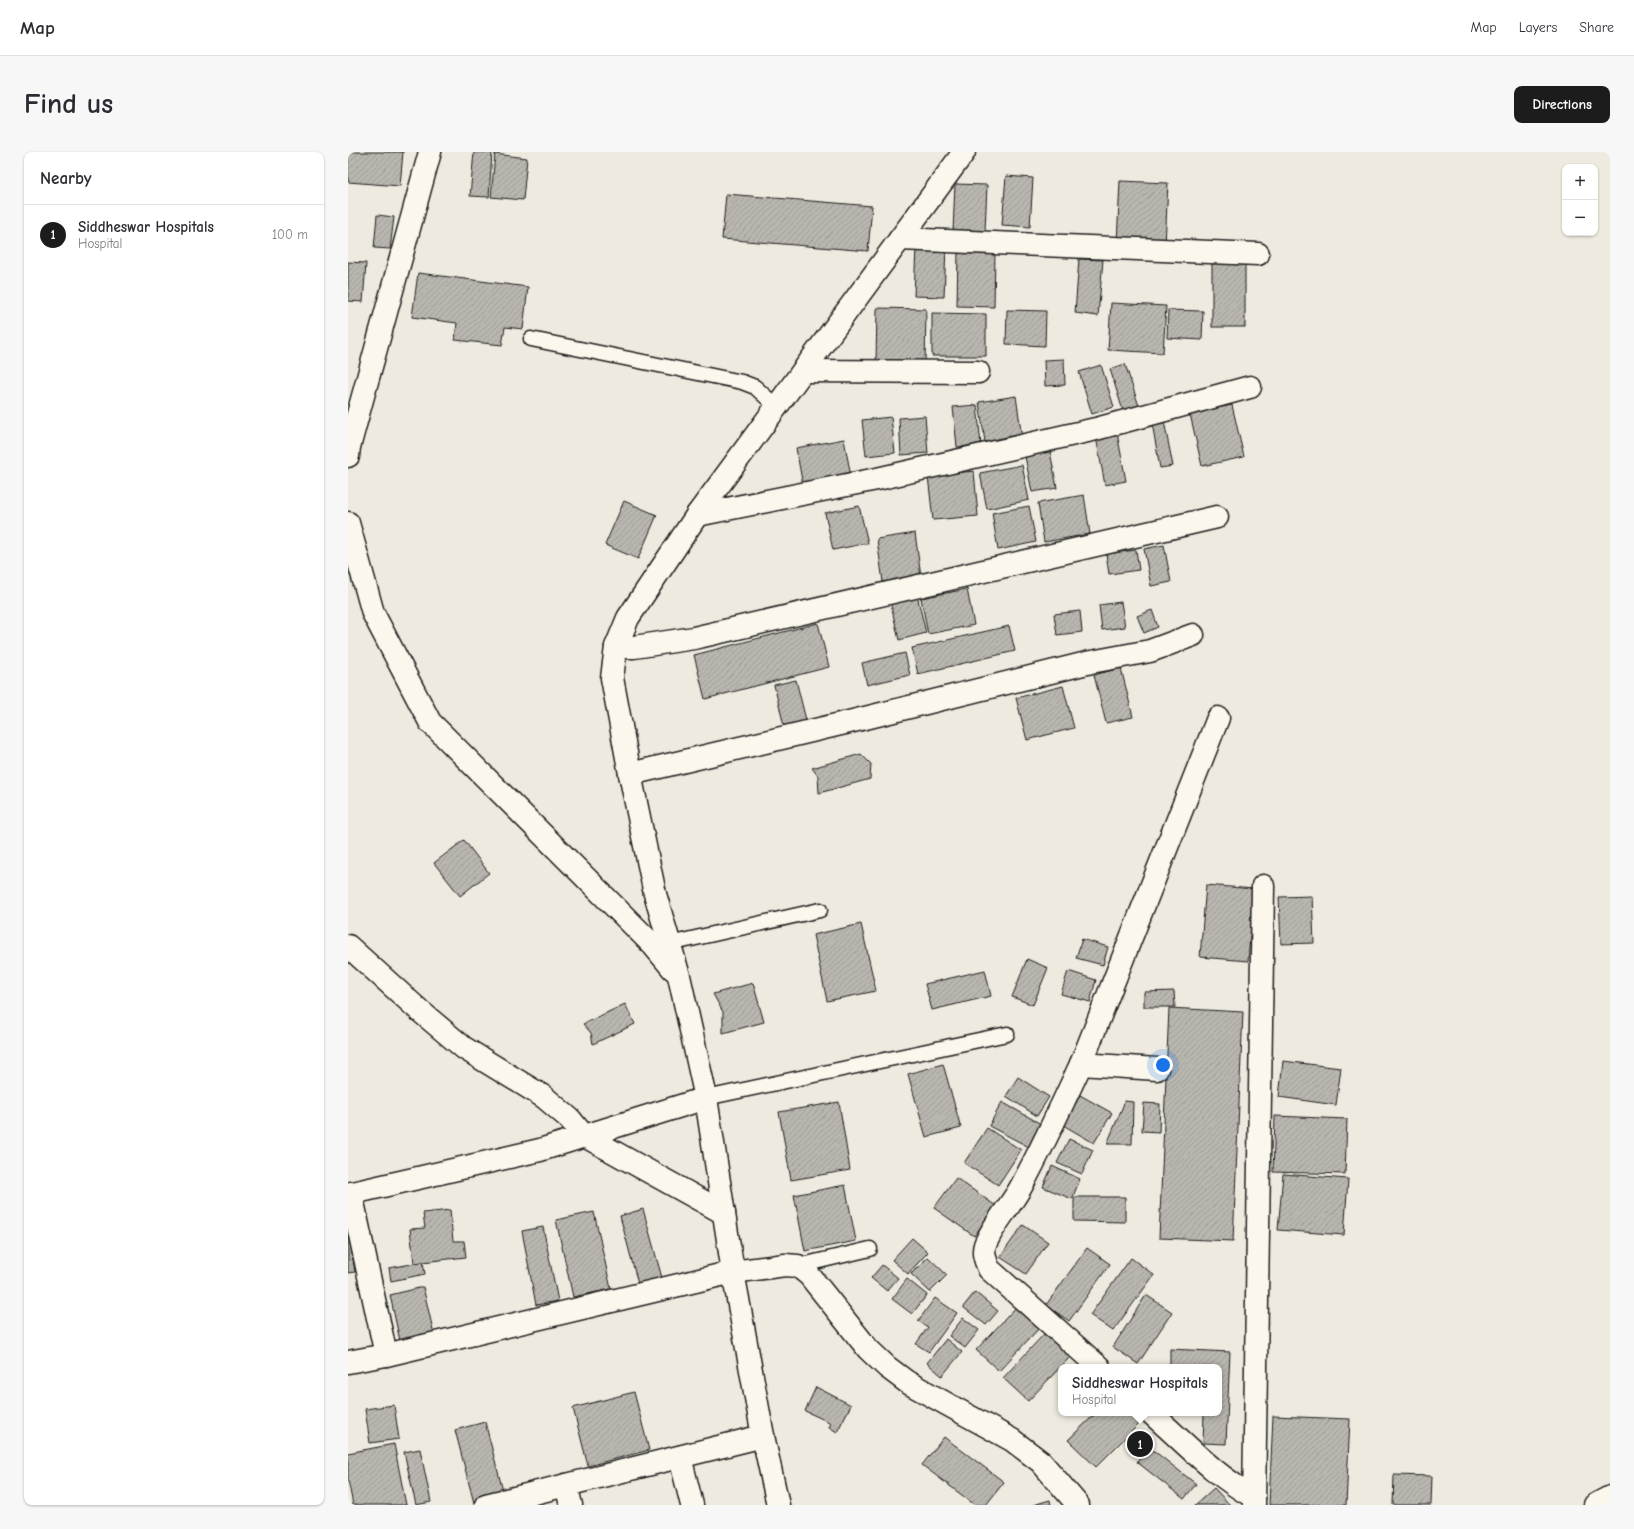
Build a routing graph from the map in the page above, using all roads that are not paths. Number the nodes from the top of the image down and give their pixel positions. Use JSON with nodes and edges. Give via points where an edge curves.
{"nodes":[{"id":1,"x":430,"y":152,"type":"edge"},
{"id":2,"x":959,"y":152,"type":"edge"},
{"id":3,"x":900,"y":239,"type":"junction"},
{"id":4,"x":1258,"y":254,"type":"dead end"},
{"id":5,"x":531,"y":339,"type":"dead end"},
{"id":6,"x":802,"y":371,"type":"junction"},
{"id":7,"x":978,"y":372,"type":"dead end"},
{"id":8,"x":1250,"y":387,"type":"dead end"},
{"id":9,"x":777,"y":407,"type":"junction"},
{"id":10,"x":348,"y":456,"type":"edge"},
{"id":11,"x":697,"y":515,"type":"junction"},
{"id":12,"x":1218,"y":518,"type":"dead end"},
{"id":13,"x":348,"y":523,"type":"edge"},
{"id":14,"x":1193,"y":635,"type":"dead end"},
{"id":15,"x":616,"y":646,"type":"junction"},
{"id":16,"x":1218,"y":718,"type":"dead end"},
{"id":17,"x":630,"y":774,"type":"junction"},
{"id":18,"x":1263,"y":886,"type":"dead end"},
{"id":19,"x":820,"y":910,"type":"dead end"},
{"id":20,"x":669,"y":944,"type":"junction"},
{"id":21,"x":348,"y":946,"type":"edge"},
{"id":22,"x":679,"y":976,"type":"junction"},
{"id":23,"x":1007,"y":1034,"type":"dead end"},
{"id":24,"x":1081,"y":1064,"type":"junction"},
{"id":25,"x":1157,"y":1069,"type":"dead end"},
{"id":26,"x":706,"y":1098,"type":"junction"},
{"id":27,"x":583,"y":1135,"type":"junction"},
{"id":28,"x":350,"y":1194,"type":"edge"},
{"id":29,"x":724,"y":1213,"type":"junction"},
{"id":30,"x":870,"y":1250,"type":"dead end"},
{"id":31,"x":798,"y":1266,"type":"junction"},
{"id":32,"x":732,"y":1272,"type":"junction"},
{"id":33,"x":386,"y":1355,"type":"junction"},
{"id":34,"x":348,"y":1362,"type":"edge"},
{"id":35,"x":1096,"y":1364,"type":"edge"},
{"id":36,"x":1154,"y":1416,"type":"edge"},
{"id":37,"x":763,"y":1436,"type":"junction"},
{"id":38,"x":680,"y":1457,"type":"junction"},
{"id":39,"x":569,"y":1495,"type":"edge"},
{"id":40,"x":1610,"y":1496,"type":"edge"},
{"id":41,"x":1254,"y":1501,"type":"edge"},
{"id":42,"x":486,"y":1505,"type":"edge"},
{"id":43,"x":692,"y":1505,"type":"edge"},
{"id":44,"x":778,"y":1505,"type":"edge"},
{"id":45,"x":1078,"y":1505,"type":"edge"},
{"id":46,"x":1595,"y":1505,"type":"edge"}],
"edges":[{"from":1,"to":10,"type":"main road","via":[[348,447]]},
{"from":2,"to":3,"type":"main road"},
{"from":3,"to":4,"type":"main road"},
{"from":3,"to":6,"type":"main road"},
{"from":5,"to":9,"type":"lane","via":[[742,382],[756,387]]},
{"from":6,"to":7,"type":"main road"},
{"from":6,"to":9,"type":"main road"},
{"from":8,"to":11,"type":"main road","via":[[1082,432],[876,479]]},
{"from":9,"to":11,"type":"main road"},
{"from":11,"to":15,"type":"main road","via":[[628,618]]},
{"from":12,"to":15,"type":"main road","via":[[694,638]]},
{"from":13,"to":22,"type":"main road","via":[[373,613],[430,722],[653,945]]},
{"from":14,"to":17,"type":"main road","via":[[1150,651],[1091,662]]},
{"from":15,"to":17,"type":"main road","via":[[612,678]]},
{"from":16,"to":24,"type":"main road"},
{"from":17,"to":20,"type":"main road","via":[[655,894]]},
{"from":18,"to":41,"type":"main road"},
{"from":19,"to":20,"type":"lane"},
{"from":20,"to":22,"type":"main road"},
{"from":21,"to":27,"type":"main road","via":[[464,1048],[544,1097],[570,1119]]},
{"from":22,"to":26,"type":"main road"},
{"from":23,"to":26,"type":"lane"},
{"from":24,"to":25,"type":"main road"},
{"from":24,"to":35,"type":"main road","via":[[1021,1187],[990,1235],[984,1247],[984,1258],[989,1269]]},
{"from":26,"to":27,"type":"main road"},
{"from":26,"to":29,"type":"main road"},
{"from":27,"to":28,"type":"main road","via":[[540,1150]]},
{"from":27,"to":29,"type":"main road"},
{"from":28,"to":33,"type":"main road"},
{"from":29,"to":32,"type":"main road"},
{"from":30,"to":31,"type":"lane"},
{"from":31,"to":32,"type":"main road","via":[[785,1265]]},
{"from":31,"to":45,"type":"main road","via":[[868,1349],[887,1367],[907,1382],[1012,1440],[1041,1462]]},
{"from":32,"to":33,"type":"main road"},
{"from":32,"to":37,"type":"main road"},
{"from":33,"to":34,"type":"main road"},
{"from":36,"to":41,"type":"main road","via":[[1218,1473]]},
{"from":37,"to":38,"type":"main road"},
{"from":37,"to":44,"type":"main road"},
{"from":38,"to":39,"type":"main road"},
{"from":38,"to":43,"type":"main road"},
{"from":39,"to":42,"type":"main road"},
{"from":40,"to":46,"type":"main road"}]}
